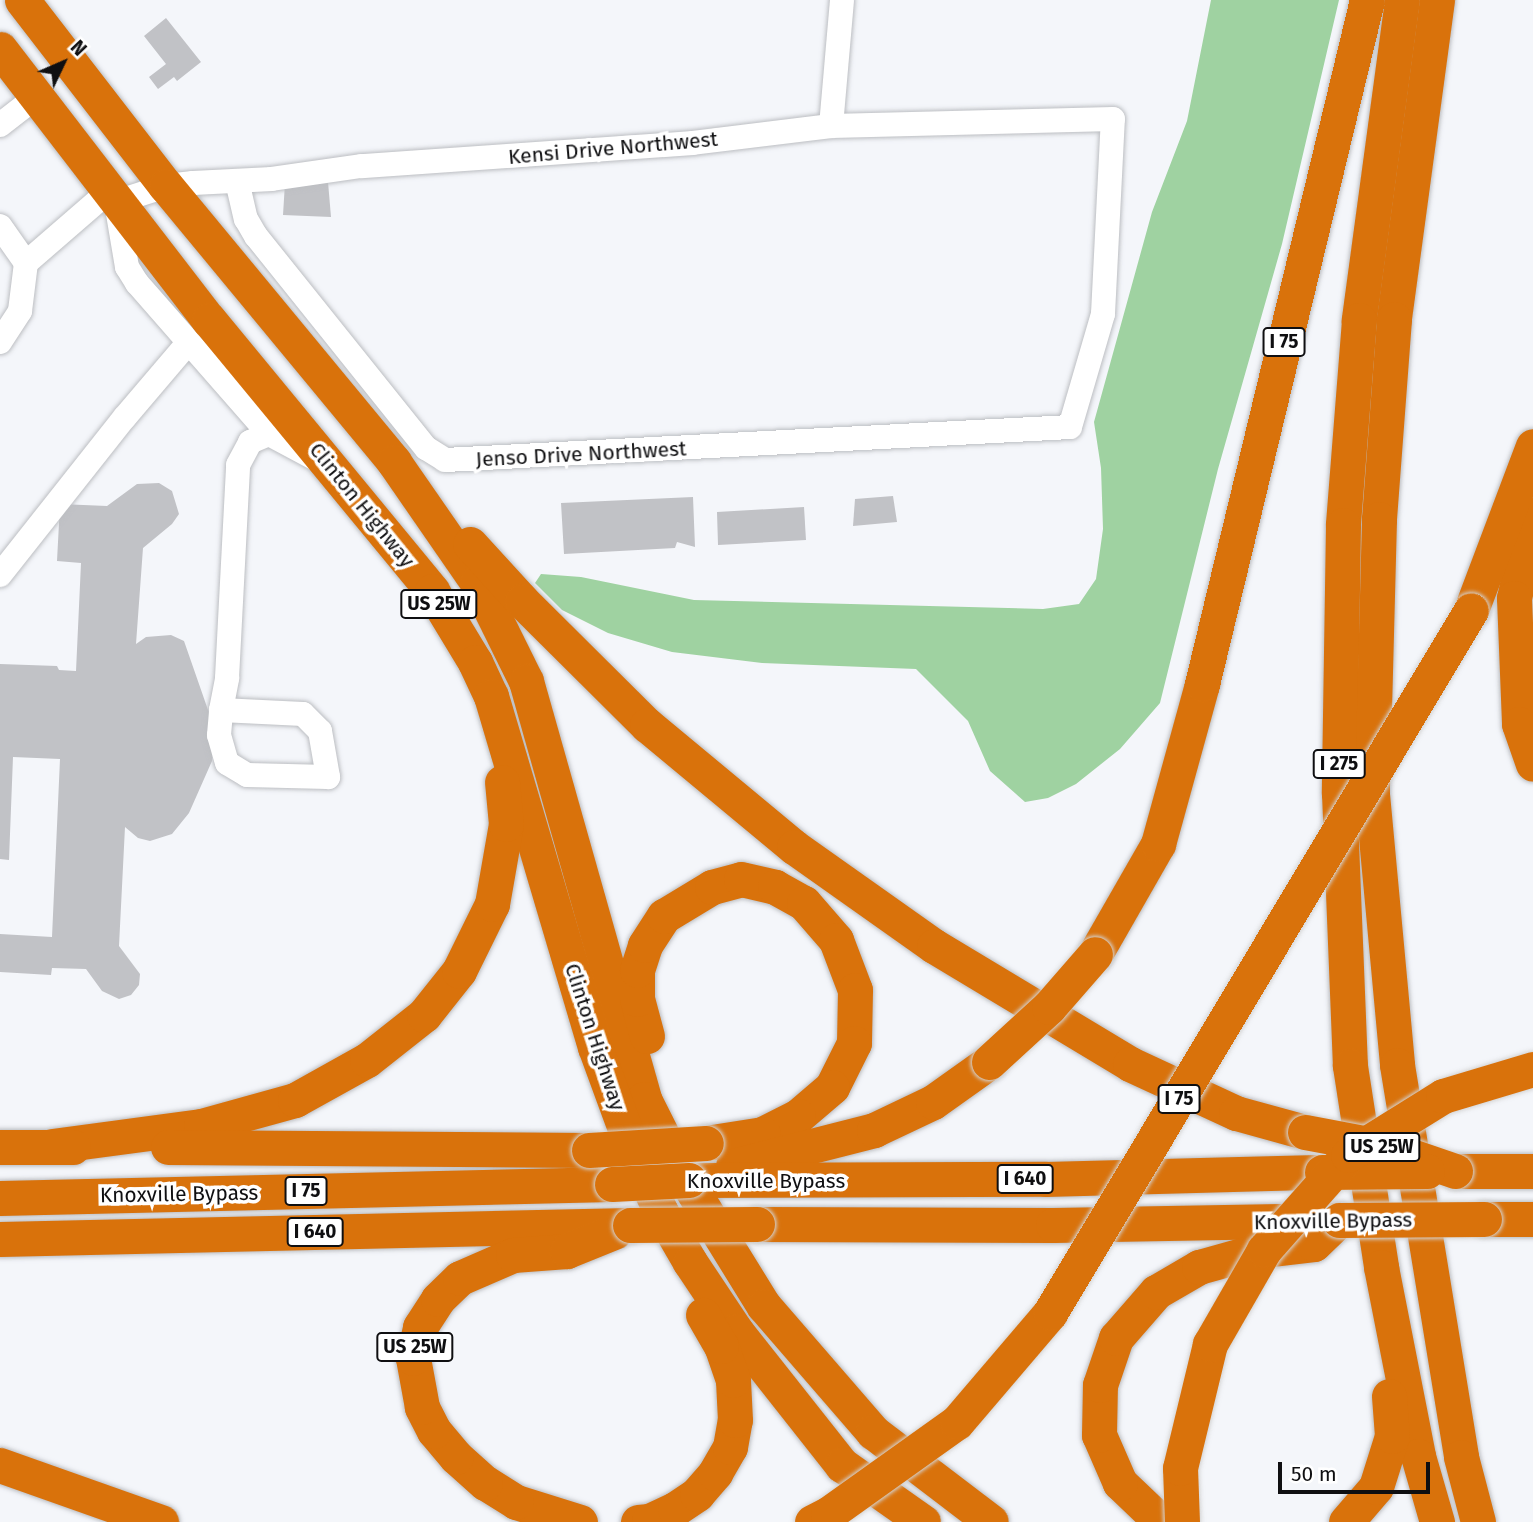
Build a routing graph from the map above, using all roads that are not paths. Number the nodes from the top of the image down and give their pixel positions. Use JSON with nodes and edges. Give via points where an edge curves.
{"nodes":[{"id":1,"x":22,"y":0,"type":"edge"},
{"id":2,"x":842,"y":0,"type":"edge"},
{"id":3,"x":1367,"y":0,"type":"edge"},
{"id":4,"x":1402,"y":0,"type":"edge"},
{"id":5,"x":1437,"y":0,"type":"edge"},
{"id":6,"x":0,"y":50,"type":"edge"},
{"id":7,"x":36,"y":97,"type":"junction"},
{"id":8,"x":0,"y":125,"type":"edge"},
{"id":9,"x":831,"y":126,"type":"junction"},
{"id":10,"x":237,"y":181,"type":"junction"},
{"id":11,"x":166,"y":186,"type":"junction"},
{"id":12,"x":112,"y":197,"type":"junction"},
{"id":13,"x":0,"y":226,"type":"edge"},
{"id":14,"x":26,"y":263,"type":"junction"},
{"id":15,"x":0,"y":342,"type":"edge"},
{"id":16,"x":188,"y":343,"type":"junction"},
{"id":17,"x":1070,"y":427,"type":"joint"},
{"id":18,"x":269,"y":435,"type":"junction"},
{"id":19,"x":1533,"y":446,"type":"edge"},
{"id":20,"x":394,"y":462,"type":"junction"},
{"id":21,"x":343,"y":481,"type":"junction"},
{"id":22,"x":1533,"y":515,"type":"edge"},
{"id":23,"x":0,"y":575,"type":"edge"},
{"id":24,"x":491,"y":696,"type":"junction"},
{"id":25,"x":221,"y":710,"type":"junction"},
{"id":26,"x":1533,"y":764,"type":"edge"},
{"id":27,"x":1533,"y":1069,"type":"edge"},
{"id":28,"x":663,"y":1139,"type":"junction"},
{"id":29,"x":52,"y":1146,"type":"junction"},
{"id":30,"x":0,"y":1147,"type":"edge"},
{"id":31,"x":720,"y":1164,"type":"junction"},
{"id":32,"x":1468,"y":1171,"type":"junction"},
{"id":33,"x":1533,"y":1171,"type":"edge"},
{"id":34,"x":689,"y":1180,"type":"joint"},
{"id":35,"x":0,"y":1198,"type":"edge"},
{"id":36,"x":1533,"y":1219,"type":"edge"},
{"id":37,"x":1339,"y":1220,"type":"junction"},
{"id":38,"x":630,"y":1225,"type":"junction"},
{"id":39,"x":0,"y":1238,"type":"edge"},
{"id":40,"x":690,"y":1262,"type":"junction"},
{"id":41,"x":1381,"y":1267,"type":"junction"},
{"id":42,"x":0,"y":1465,"type":"edge"},
{"id":43,"x":161,"y":1522,"type":"edge"},
{"id":44,"x":580,"y":1522,"type":"edge"},
{"id":45,"x":638,"y":1522,"type":"edge"},
{"id":46,"x":812,"y":1522,"type":"edge"},
{"id":47,"x":923,"y":1522,"type":"edge"},
{"id":48,"x":991,"y":1522,"type":"edge"},
{"id":49,"x":1161,"y":1522,"type":"edge"},
{"id":50,"x":1182,"y":1522,"type":"edge"},
{"id":51,"x":1346,"y":1522,"type":"edge"},
{"id":52,"x":1437,"y":1522,"type":"edge"},
{"id":53,"x":1478,"y":1522,"type":"edge"}],
"edges":[{"from":1,"to":11,"type":"highway","number":"US 25W"},
{"from":2,"to":9,"type":"street"},
{"from":3,"to":31,"type":"highway","number":"I 75","bridge":true,"via":[[1202,684],[1158,844],[1095,954],[1049,1007],[989,1062],[933,1102],[874,1130]]},
{"from":4,"to":41,"type":"highway","number":"I 275","via":[[1359,320],[1343,525],[1339,793],[1350,1066]]},
{"from":5,"to":53,"type":"highway","number":"I 275","via":[[1394,319],[1380,519],[1372,794],[1397,1065],[1459,1443]]},
{"from":6,"to":7,"type":"highway","name":"Clinton Highway","number":"US 25W"},
{"from":7,"to":8,"type":"street"},
{"from":7,"to":12,"type":"highway","name":"Clinton Highway","number":"US 25W"},
{"from":9,"to":10,"type":"street","name":"Kensi Drive Northwest","via":[[693,143],[361,166]]},
{"from":9,"to":17,"type":"street","name":"Kensi Drive Northwest","via":[[1113,119],[1102,314]]},
{"from":10,"to":11,"type":"street","name":"Kensi Drive Northwest"},
{"from":10,"to":17,"type":"street","name":"Jenso Drive Northwest","via":[[246,219],[256,236],[426,448],[445,460]]},
{"from":11,"to":12,"type":"street","name":"Kensi Drive Northwest"},
{"from":11,"to":20,"type":"highway","number":"US 25W"},
{"from":12,"to":14,"type":"street"},
{"from":12,"to":16,"type":"street","via":[[127,267]]},
{"from":12,"to":21,"type":"highway","name":"Clinton Highway","number":"US 25W"},
{"from":13,"to":14,"type":"street"},
{"from":14,"to":15,"type":"street","via":[[20,310]]},
{"from":16,"to":18,"type":"street"},
{"from":16,"to":23,"type":"street"},
{"from":18,"to":21,"type":"street","via":[[310,455]]},
{"from":18,"to":25,"type":"street","via":[[250,442],[238,465],[227,678]]},
{"from":19,"to":46,"type":"highway","number":"I 75","bridge":true,"via":[[1471,610],[1050,1313],[957,1422]]},
{"from":20,"to":28,"type":"highway","via":[[477,582],[526,681],[627,1043],[644,1099]]},
{"from":20,"to":32,"type":"highway","number":"US 25W","bridge":true,"via":[[416,478],[522,601],[647,725],[794,847],[934,946],[1130,1064],[1236,1113]]},
{"from":21,"to":24,"type":"highway","name":"Clinton Highway","number":"US 25W","via":[[432,591]]},
{"from":22,"to":26,"type":"highway","via":[[1514,598],[1519,724]]},
{"from":24,"to":29,"type":"highway","via":[[489,723],[506,824],[492,904],[460,971],[424,1015],[367,1060],[295,1100],[201,1126]]},
{"from":24,"to":40,"type":"highway","name":"Clinton Highway","number":"US 25W","via":[[595,1047],[637,1162]]},
{"from":25,"to":25,"type":"street","via":[[219,735],[227,763],[247,775],[328,777],[320,731],[303,714]]},
{"from":27,"to":50,"type":"highway","bridge":true,"via":[[1443,1096],[1348,1155],[1264,1250],[1210,1344],[1180,1468]]},
{"from":28,"to":31,"type":"highway","via":[[665,1113],[637,999],[637,970],[645,945],[664,916],[712,887],[741,879],[775,887],[804,903],[835,940],[855,990],[854,1043],[832,1087],[798,1116]]},
{"from":28,"to":48,"type":"highway","via":[[764,1306],[873,1432]]},
{"from":29,"to":30,"type":"highway"},
{"from":29,"to":31,"type":"highway","bridge":true,"via":[[589,1150]]},
{"from":31,"to":32,"type":"highway","name":"Knoxville Bypass","number":"I 640","bridge":true,"via":[[1045,1179]]},
{"from":31,"to":34,"type":"highway","name":"Knoxville Bypass","number":"I 640"},
{"from":32,"to":33,"type":"highway","name":"Knoxville Bypass","number":"I 640"},
{"from":34,"to":35,"type":"highway","name":"Knoxville Bypass","number":"I 75","bridge":true},
{"from":36,"to":37,"type":"highway","name":"Knoxville Bypass","number":"I 640","bridge":true},
{"from":37,"to":38,"type":"highway","name":"Knoxville Bypass","number":"I 640","bridge":true},
{"from":37,"to":49,"type":"highway","via":[[1314,1244],[1256,1251],[1199,1267],[1156,1292],[1116,1338],[1100,1385],[1099,1435],[1120,1483]]},
{"from":38,"to":39,"type":"highway","name":"Knoxville Bypass","number":"I 640"},
{"from":38,"to":44,"type":"highway","number":"US 25W","via":[[567,1251],[513,1255],[460,1278],[438,1298],[420,1327],[413,1358],[422,1407],[434,1431],[456,1457],[516,1502]]},
{"from":40,"to":45,"type":"highway","number":"US 25W","via":[[691,1293],[721,1346],[733,1380],[735,1420],[730,1447],[697,1494],[658,1517]]},
{"from":40,"to":47,"type":"highway","name":"Clinton Highway","via":[[736,1331],[842,1465]]},
{"from":41,"to":51,"type":"highway","via":[[1392,1436],[1376,1487]]},
{"from":41,"to":52,"type":"highway","number":"I 275","via":[[1418,1456]]},
{"from":42,"to":43,"type":"highway"}]}
